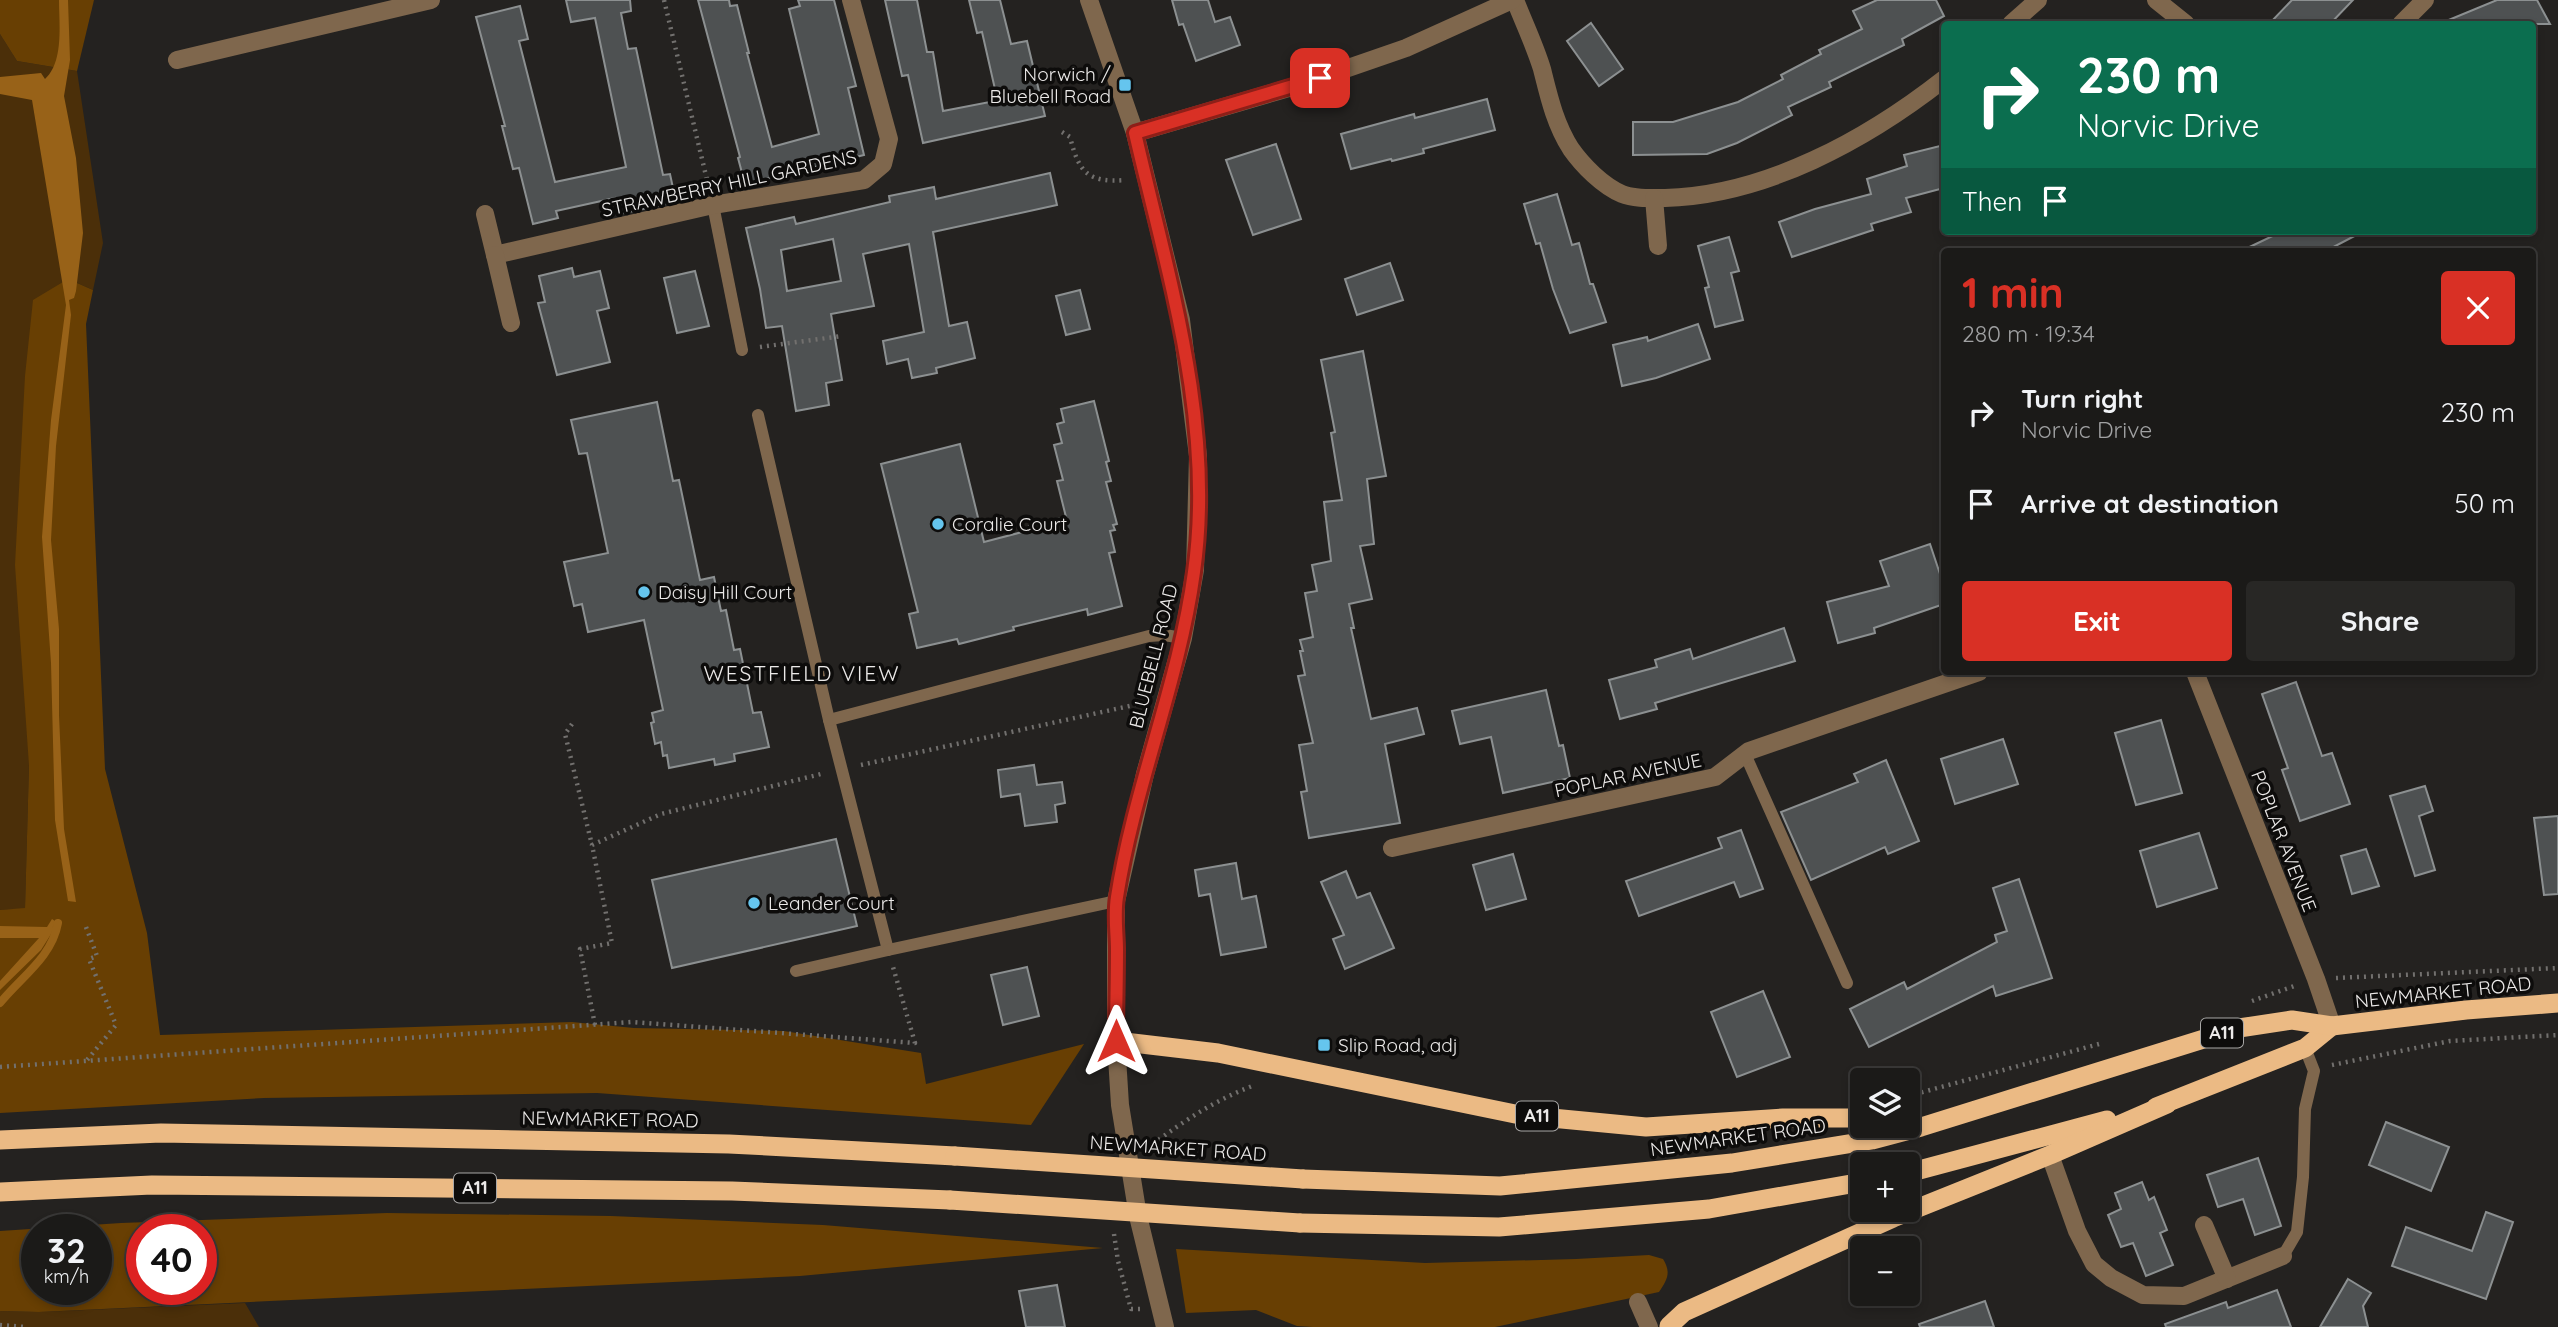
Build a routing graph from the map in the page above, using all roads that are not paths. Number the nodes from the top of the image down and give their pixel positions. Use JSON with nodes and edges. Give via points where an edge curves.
{"nodes":[{"id":1,"x":431,"y":0,"type":"edge"},
{"id":2,"x":851,"y":0,"type":"edge"},
{"id":3,"x":1089,"y":0,"type":"edge"},
{"id":4,"x":1513,"y":0,"type":"edge"},
{"id":5,"x":2038,"y":0,"type":"edge"},
{"id":6,"x":2156,"y":0,"type":"edge"},
{"id":7,"x":2425,"y":0,"type":"edge"},
{"id":8,"x":2014,"y":21,"type":"edge"},
{"id":9,"x":2182,"y":21,"type":"edge"},
{"id":10,"x":2404,"y":21,"type":"edge"},
{"id":11,"x":177,"y":60,"type":"dead end"},
{"id":12,"x":1941,"y":81,"type":"edge"},
{"id":13,"x":1135,"y":133,"type":"junction"},
{"id":14,"x":1654,"y":198,"type":"junction"},
{"id":15,"x":713,"y":205,"type":"junction"},
{"id":16,"x":485,"y":214,"type":"dead end"},
{"id":17,"x":1658,"y":246,"type":"dead end"},
{"id":18,"x":495,"y":255,"type":"junction"},
{"id":19,"x":511,"y":323,"type":"dead end"},
{"id":20,"x":742,"y":350,"type":"road end"},
{"id":21,"x":758,"y":415,"type":"dead end"},
{"id":22,"x":1183,"y":638,"type":"junction"},
{"id":23,"x":1970,"y":675,"type":"edge"},
{"id":24,"x":2196,"y":675,"type":"edge"},
{"id":25,"x":829,"y":720,"type":"junction"},
{"id":26,"x":1745,"y":754,"type":"junction"},
{"id":27,"x":1392,"y":848,"type":"dead end"},
{"id":28,"x":1116,"y":901,"type":"junction"},
{"id":29,"x":888,"y":950,"type":"junction"},
{"id":30,"x":796,"y":971,"type":"dead end"},
{"id":31,"x":1847,"y":982,"type":"dead end"},
{"id":32,"x":2558,"y":1003,"type":"edge"},
{"id":33,"x":2332,"y":1026,"type":"junction"},
{"id":34,"x":1116,"y":1041,"type":"junction"},
{"id":35,"x":2305,"y":1048,"type":"junction"},
{"id":36,"x":2166,"y":1104,"type":"junction"},
{"id":37,"x":1850,"y":1118,"type":"edge"},
{"id":38,"x":1920,"y":1122,"type":"edge"},
{"id":39,"x":1877,"y":1138,"type":"edge"},
{"id":40,"x":0,"y":1140,"type":"edge"},
{"id":41,"x":2050,"y":1155,"type":"junction"},
{"id":42,"x":1920,"y":1170,"type":"edge"},
{"id":43,"x":1850,"y":1184,"type":"edge"},
{"id":44,"x":0,"y":1192,"type":"edge"},
{"id":45,"x":2204,"y":1225,"type":"dead end"},
{"id":46,"x":2283,"y":1256,"type":"joint"},
{"id":47,"x":2227,"y":1279,"type":"junction"},
{"id":48,"x":1638,"y":1302,"type":"dead end"},
{"id":49,"x":1165,"y":1327,"type":"edge"},
{"id":50,"x":1661,"y":1327,"type":"edge"}],
"edges":[{"from":1,"to":11,"type":"street"},
{"from":2,"to":15,"type":"street","name":"STRAWBERRY HILL GARDENS","via":[[889,139],[883,164],[864,180]]},
{"from":3,"to":13,"type":"street","name":"BLUEBELL ROAD"},
{"from":4,"to":13,"type":"street","via":[[1406,48]]},
{"from":4,"to":14,"type":"street","via":[[1541,67],[1551,108],[1571,149],[1595,176],[1624,195]]},
{"from":5,"to":8,"type":"street"},
{"from":6,"to":9,"type":"street"},
{"from":7,"to":10,"type":"street"},
{"from":12,"to":14,"type":"street","via":[[1821,156],[1740,188]]},
{"from":13,"to":22,"type":"street","name":"BLUEBELL ROAD","via":[[1181,320],[1198,456],[1195,570]]},
{"from":14,"to":17,"type":"street"},
{"from":15,"to":18,"type":"street","name":"STRAWBERRY HILL GARDENS"},
{"from":15,"to":20,"type":"lane"},
{"from":16,"to":18,"type":"street"},
{"from":18,"to":19,"type":"street"},
{"from":21,"to":25,"type":"lane"},
{"from":22,"to":25,"type":"lane","via":[[1149,636]]},
{"from":22,"to":28,"type":"street","name":"BLUEBELL ROAD"},
{"from":23,"to":26,"type":"street","name":"POPLAR AVENUE"},
{"from":24,"to":33,"type":"street","name":"POPLAR AVENUE"},
{"from":25,"to":29,"type":"lane"},
{"from":26,"to":27,"type":"street","name":"POPLAR AVENUE","via":[[1715,777]]},
{"from":26,"to":31,"type":"lane"},
{"from":28,"to":29,"type":"lane"},
{"from":28,"to":34,"type":"street","name":"BLUEBELL ROAD"},
{"from":29,"to":30,"type":"lane"},
{"from":32,"to":33,"type":"highway","name":"NEWMARKET ROAD","number":"A11"},
{"from":33,"to":35,"type":"highway","name":"NEWMARKET ROAD","number":"A11"},
{"from":33,"to":38,"type":"highway","name":"NEWMARKET ROAD","number":"A11","via":[[2292,1020],[2239,1028]]},
{"from":34,"to":37,"type":"highway","number":"A11","via":[[1218,1053],[1520,1115],[1646,1127]]},
{"from":34,"to":49,"type":"street","name":"BLUEBELL ROAD","via":[[1120,1105],[1138,1216]]},
{"from":35,"to":36,"type":"highway","name":"NEWMARKET ROAD","number":"A11"},
{"from":35,"to":46,"type":"lane","via":[[2314,1071],[2305,1109],[2303,1177],[2297,1232]]},
{"from":36,"to":41,"type":"highway"},
{"from":36,"to":42,"type":"highway","name":"NEWMARKET ROAD","number":"A11"},
{"from":39,"to":40,"type":"highway","name":"NEWMARKET ROAD","number":"A11","bridge":true,"via":[[1732,1164],[1500,1186],[1303,1179],[729,1144],[175,1134]]},
{"from":41,"to":47,"type":"street","via":[[2077,1231],[2094,1264],[2110,1278],[2143,1295],[2184,1296]]},
{"from":41,"to":50,"type":"highway","via":[[1893,1218],[1684,1312]]},
{"from":43,"to":44,"type":"highway","number":"A11","bridge":true,"via":[[1709,1209],[1499,1227],[1300,1223],[732,1191],[166,1185]]},
{"from":45,"to":47,"type":"street"},
{"from":46,"to":47,"type":"street"},
{"from":48,"to":50,"type":"street"}]}
